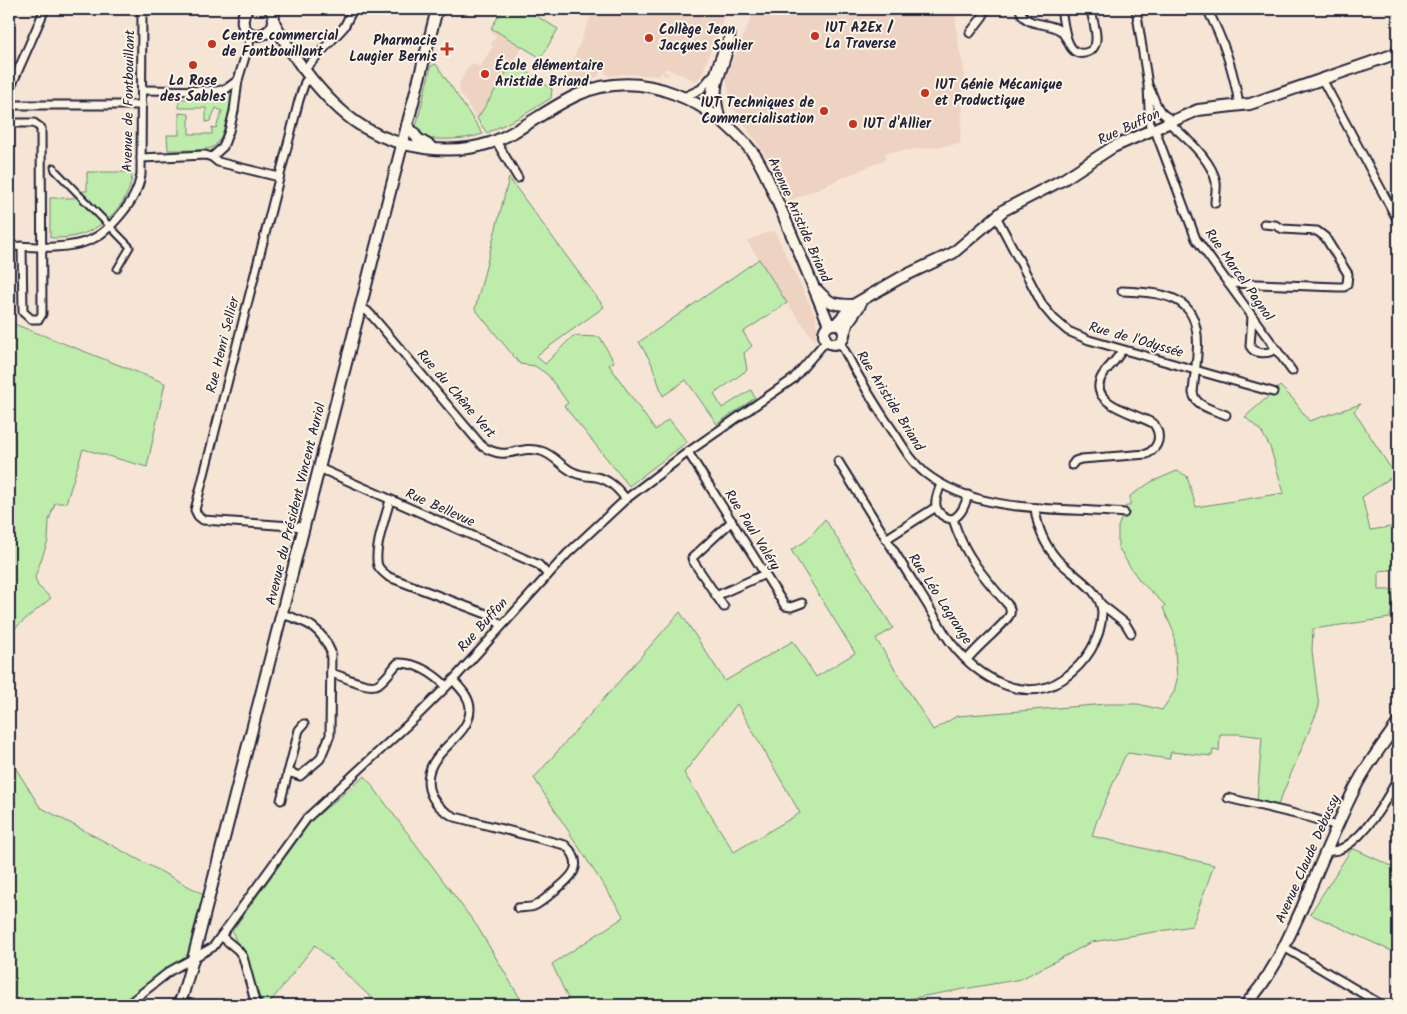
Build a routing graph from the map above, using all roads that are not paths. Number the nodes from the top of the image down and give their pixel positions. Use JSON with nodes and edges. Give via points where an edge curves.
{"nodes":[{"id":1,"x":45,"y":9,"type":"edge"},
{"id":2,"x":142,"y":9,"type":"edge"},
{"id":3,"x":270,"y":9,"type":"edge"},
{"id":4,"x":353,"y":9,"type":"edge"},
{"id":5,"x":437,"y":9,"type":"edge"},
{"id":6,"x":986,"y":9,"type":"edge"},
{"id":7,"x":1020,"y":9,"type":"edge"},
{"id":8,"x":1061,"y":9,"type":"edge"},
{"id":9,"x":1090,"y":9,"type":"edge"},
{"id":10,"x":1136,"y":9,"type":"edge"},
{"id":11,"x":1207,"y":9,"type":"edge"},
{"id":12,"x":244,"y":11,"type":"edge"},
{"id":13,"x":274,"y":22,"type":"junction"},
{"id":14,"x":970,"y":32,"type":"dead end"},
{"id":15,"x":266,"y":33,"type":"junction"},
{"id":16,"x":252,"y":34,"type":"junction"},
{"id":17,"x":282,"y":37,"type":"junction"},
{"id":18,"x":1066,"y":38,"type":"junction"},
{"id":19,"x":1398,"y":53,"type":"edge"},
{"id":20,"x":307,"y":73,"type":"junction"},
{"id":21,"x":713,"y":76,"type":"junction"},
{"id":22,"x":1322,"y":79,"type":"junction"},
{"id":23,"x":238,"y":80,"type":"junction"},
{"id":24,"x":1148,"y":84,"type":"junction"},
{"id":25,"x":142,"y":90,"type":"junction"},
{"id":26,"x":9,"y":91,"type":"edge"},
{"id":27,"x":684,"y":98,"type":"junction"},
{"id":28,"x":9,"y":105,"type":"edge"},
{"id":29,"x":142,"y":105,"type":"junction"},
{"id":30,"x":1239,"y":105,"type":"junction"},
{"id":31,"x":708,"y":110,"type":"junction"},
{"id":32,"x":721,"y":119,"type":"junction"},
{"id":33,"x":9,"y":122,"type":"edge"},
{"id":34,"x":1172,"y":122,"type":"junction"},
{"id":35,"x":407,"y":125,"type":"junction"},
{"id":36,"x":1153,"y":131,"type":"junction"},
{"id":37,"x":496,"y":141,"type":"junction"},
{"id":38,"x":402,"y":144,"type":"junction"},
{"id":39,"x":446,"y":149,"type":"junction"},
{"id":40,"x":212,"y":157,"type":"junction"},
{"id":41,"x":141,"y":158,"type":"junction"},
{"id":42,"x":54,"y":167,"type":"dead end"},
{"id":43,"x":279,"y":177,"type":"junction"},
{"id":44,"x":518,"y":178,"type":"dead end"},
{"id":45,"x":1215,"y":203,"type":"dead end"},
{"id":46,"x":996,"y":216,"type":"junction"},
{"id":47,"x":1398,"y":221,"type":"edge"},
{"id":48,"x":1264,"y":224,"type":"dead end"},
{"id":49,"x":111,"y":227,"type":"junction"},
{"id":50,"x":9,"y":246,"type":"edge"},
{"id":51,"x":22,"y":246,"type":"junction"},
{"id":52,"x":41,"y":246,"type":"junction"},
{"id":53,"x":117,"y":269,"type":"dead end"},
{"id":54,"x":1228,"y":283,"type":"junction"},
{"id":55,"x":815,"y":289,"type":"junction"},
{"id":56,"x":1122,"y":291,"type":"dead end"},
{"id":57,"x":870,"y":295,"type":"junction"},
{"id":58,"x":853,"y":305,"type":"junction"},
{"id":59,"x":361,"y":308,"type":"junction"},
{"id":60,"x":1252,"y":316,"type":"junction"},
{"id":61,"x":832,"y":324,"type":"junction"},
{"id":62,"x":842,"y":338,"type":"junction"},
{"id":63,"x":826,"y":342,"type":"junction"},
{"id":64,"x":1275,"y":348,"type":"junction"},
{"id":65,"x":1122,"y":350,"type":"junction"},
{"id":66,"x":1196,"y":370,"type":"junction"},
{"id":67,"x":1292,"y":372,"type":"dead end"},
{"id":68,"x":1272,"y":392,"type":"dead end"},
{"id":69,"x":1226,"y":415,"type":"dead end"},
{"id":70,"x":688,"y":452,"type":"junction"},
{"id":71,"x":838,"y":461,"type":"dead end"},
{"id":72,"x":1072,"y":465,"type":"dead end"},
{"id":73,"x":319,"y":468,"type":"junction"},
{"id":74,"x":941,"y":484,"type":"junction"},
{"id":75,"x":968,"y":495,"type":"junction"},
{"id":76,"x":626,"y":499,"type":"junction"},
{"id":77,"x":390,"y":500,"type":"junction"},
{"id":78,"x":936,"y":507,"type":"junction"},
{"id":79,"x":1036,"y":508,"type":"junction"},
{"id":80,"x":1124,"y":513,"type":"dead end"},
{"id":81,"x":953,"y":519,"type":"junction"},
{"id":82,"x":732,"y":522,"type":"junction"},
{"id":83,"x":305,"y":527,"type":"junction"},
{"id":84,"x":886,"y":539,"type":"junction"},
{"id":85,"x":765,"y":574,"type":"junction"},
{"id":86,"x":548,"y":575,"type":"junction"},
{"id":87,"x":716,"y":596,"type":"junction"},
{"id":88,"x":802,"y":603,"type":"dead end"},
{"id":89,"x":1101,"y":604,"type":"junction"},
{"id":90,"x":724,"y":607,"type":"dead end"},
{"id":91,"x":282,"y":614,"type":"junction"},
{"id":92,"x":501,"y":625,"type":"junction"},
{"id":93,"x":1131,"y":633,"type":"dead end"},
{"id":94,"x":967,"y":660,"type":"junction"},
{"id":95,"x":331,"y":673,"type":"junction"},
{"id":96,"x":453,"y":680,"type":"junction"},
{"id":97,"x":446,"y":686,"type":"junction"},
{"id":98,"x":1398,"y":723,"type":"edge"},
{"id":99,"x":304,"y":724,"type":"dead end"},
{"id":100,"x":288,"y":772,"type":"junction"},
{"id":101,"x":1398,"y":778,"type":"edge"},
{"id":102,"x":1228,"y":798,"type":"dead end"},
{"id":103,"x":281,"y":800,"type":"dead end"},
{"id":104,"x":1337,"y":826,"type":"junction"},
{"id":105,"x":1326,"y":852,"type":"junction"},
{"id":106,"x":518,"y":908,"type":"dead end"},
{"id":107,"x":221,"y":936,"type":"junction"},
{"id":108,"x":1284,"y":947,"type":"junction"},
{"id":109,"x":193,"y":959,"type":"junction"},
{"id":110,"x":127,"y":1005,"type":"edge"},
{"id":111,"x":178,"y":1005,"type":"edge"},
{"id":112,"x":256,"y":1005,"type":"edge"},
{"id":113,"x":1245,"y":1005,"type":"edge"},
{"id":114,"x":1382,"y":1005,"type":"edge"}],
"edges":[{"from":1,"to":26,"type":"street"},
{"from":2,"to":25,"type":"street","name":"Avenue de Fontbouillant"},
{"from":3,"to":13,"type":"main road","name":"Avenue Aristide Briand"},
{"from":4,"to":20,"type":"street","name":"Rue Henri Sellier","via":[[344,27]]},
{"from":5,"to":35,"type":"main road","name":"Avenue du Président Vincent Auriol"},
{"from":6,"to":14,"type":"street"},
{"from":7,"to":18,"type":"street","via":[[1024,18],[1061,31]]},
{"from":8,"to":18,"type":"street"},
{"from":9,"to":18,"type":"street","via":[[1097,38],[1092,49],[1086,53],[1074,51]]},
{"from":10,"to":24,"type":"street"},
{"from":11,"to":30,"type":"street","via":[[1228,57]]},
{"from":12,"to":16,"type":"main road","via":[[244,27]]},
{"from":13,"to":15,"type":"main road"},
{"from":13,"to":17,"type":"main road","name":"Avenue Aristide Briand"},
{"from":15,"to":16,"type":"main road"},
{"from":15,"to":17,"type":"main road"},
{"from":16,"to":23,"type":"street"},
{"from":17,"to":20,"type":"main road","name":"Avenue Aristide Briand"},
{"from":19,"to":22,"type":"main road","name":"Rue Buffon"},
{"from":20,"to":38,"type":"main road","name":"Avenue Aristide Briand","via":[[364,128]]},
{"from":20,"to":43,"type":"street","name":"Rue Henri Sellier"},
{"from":21,"to":27,"type":"street","via":[[701,89]]},
{"from":21,"to":31,"type":"street"},
{"from":21,"to":32,"type":"street","via":[[731,34],[731,48],[717,90]]},
{"from":22,"to":30,"type":"main road","name":"Rue Buffon"},
{"from":22,"to":47,"type":"street"},
{"from":23,"to":25,"type":"street","via":[[226,89],[216,91]]},
{"from":23,"to":40,"type":"street","via":[[229,131],[223,147]]},
{"from":24,"to":34,"type":"street","via":[[1158,109]]},
{"from":24,"to":36,"type":"street","name":"Rue Marcel Pagnol"},
{"from":25,"to":29,"type":"street","name":"Avenue de Fontbouillant"},
{"from":27,"to":31,"type":"main road","name":"Avenue Aristide Briand"},
{"from":27,"to":37,"type":"main road","name":"Avenue Aristide Briand","via":[[645,85],[604,87],[575,96]]},
{"from":28,"to":29,"type":"street"},
{"from":29,"to":41,"type":"street","name":"Avenue de Fontbouillant"},
{"from":30,"to":34,"type":"main road","name":"Rue Buffon","via":[[1198,110]]},
{"from":31,"to":32,"type":"main road","name":"Avenue Aristide Briand"},
{"from":32,"to":55,"type":"main road","name":"Avenue Aristide Briand","via":[[754,156],[765,174]]},
{"from":33,"to":52,"type":"street","via":[[34,122],[41,128]]},
{"from":34,"to":36,"type":"main road","name":"Rue Buffon"},
{"from":34,"to":45,"type":"street","via":[[1209,165],[1216,183]]},
{"from":35,"to":38,"type":"main road","name":"Avenue du Président Vincent Auriol"},
{"from":35,"to":39,"type":"main road","via":[[423,143]]},
{"from":36,"to":46,"type":"main road","name":"Rue Buffon","via":[[1113,147],[1064,179]]},
{"from":36,"to":54,"type":"street","name":"Rue Marcel Pagnol","via":[[1196,239]]},
{"from":37,"to":39,"type":"main road","name":"Avenue Aristide Briand","via":[[471,148]]},
{"from":37,"to":44,"type":"street"},
{"from":38,"to":39,"type":"main road","name":"Avenue Aristide Briand"},
{"from":38,"to":59,"type":"main road","name":"Avenue du Président Vincent Auriol"},
{"from":40,"to":41,"type":"street"},
{"from":40,"to":43,"type":"street","via":[[218,162]]},
{"from":41,"to":49,"type":"street","name":"Avenue de Fontbouillant","via":[[138,188]]},
{"from":42,"to":49,"type":"street"},
{"from":43,"to":83,"type":"street","name":"Rue Henri Sellier","via":[[195,510],[203,520]]},
{"from":46,"to":57,"type":"main road","name":"Rue Buffon","via":[[953,253]]},
{"from":46,"to":65,"type":"street","name":"Rue de l'Odyssée","via":[[1043,306],[1054,319],[1068,331]]},
{"from":48,"to":54,"type":"street","via":[[1317,231],[1325,237],[1348,274],[1347,284],[1338,287]]},
{"from":49,"to":52,"type":"street","name":"Avenue de Fontbouillant","via":[[80,244]]},
{"from":49,"to":53,"type":"street","via":[[130,247]]},
{"from":50,"to":51,"type":"street","name":"Avenue de Fontbouillant"},
{"from":51,"to":52,"type":"street","name":"Avenue de Fontbouillant"},
{"from":51,"to":52,"type":"street","via":[[22,308],[25,315],[36,320],[42,314]]},
{"from":54,"to":60,"type":"street","name":"Rue Marcel Pagnol"},
{"from":55,"to":58,"type":"main road","via":[[837,305]]},
{"from":55,"to":61,"type":"main road","name":"Avenue Aristide Briand"},
{"from":56,"to":66,"type":"street","via":[[1152,292],[1176,300],[1192,313],[1198,335]]},
{"from":57,"to":58,"type":"main road","name":"Rue Buffon"},
{"from":57,"to":62,"type":"main road","name":"Rue Buffon","via":[[856,309]]},
{"from":58,"to":61,"type":"main road","name":"Rue Buffon"},
{"from":59,"to":73,"type":"main road","name":"Avenue du Président Vincent Auriol"},
{"from":59,"to":76,"type":"street","name":"Rue du Chêne Vert","via":[[373,317],[482,446],[499,454],[542,451],[574,473],[606,480]]},
{"from":60,"to":64,"type":"street","name":"Rue Marcel Pagnol"},
{"from":60,"to":64,"type":"street","via":[[1251,350],[1271,352]]},
{"from":61,"to":62,"type":"main road","via":[[842,328]]},
{"from":61,"to":63,"type":"main road","via":[[823,333]]},
{"from":62,"to":63,"type":"main road","via":[[831,344]]},
{"from":62,"to":74,"type":"street","name":"Rue Aristide Briand","via":[[888,425],[911,459]]},
{"from":63,"to":70,"type":"street","name":"Rue Buffon","via":[[793,379]]},
{"from":64,"to":67,"type":"street","name":"Rue Marcel Pagnol"},
{"from":65,"to":66,"type":"street","name":"Rue de l'Odyssée"},
{"from":65,"to":72,"type":"street","via":[[1102,376],[1099,390],[1108,403],[1154,424],[1158,444],[1147,454],[1081,459]]},
{"from":66,"to":68,"type":"street","name":"Rue de l'Odyssée"},
{"from":66,"to":69,"type":"street","via":[[1194,399]]},
{"from":70,"to":76,"type":"street","name":"Rue Buffon"},
{"from":70,"to":82,"type":"street","name":"Rue Paul Valéry"},
{"from":71,"to":84,"type":"street","name":"Rue Léo Lagrange"},
{"from":73,"to":77,"type":"street","name":"Rue Bellevue"},
{"from":73,"to":83,"type":"main road","name":"Avenue du Président Vincent Auriol"},
{"from":74,"to":75,"type":"street","name":"Rue Aristide Briand"},
{"from":74,"to":78,"type":"street"},
{"from":75,"to":79,"type":"street","name":"Rue Aristide Briand"},
{"from":75,"to":81,"type":"street","via":[[966,504]]},
{"from":76,"to":86,"type":"street","name":"Rue Buffon"},
{"from":77,"to":86,"type":"street","name":"Rue Bellevue","via":[[539,565]]},
{"from":77,"to":92,"type":"street","via":[[377,552],[382,572],[489,615]]},
{"from":78,"to":81,"type":"street","via":[[939,513]]},
{"from":78,"to":84,"type":"street"},
{"from":79,"to":80,"type":"street","name":"Rue Aristide Briand"},
{"from":79,"to":89,"type":"street","via":[[1045,544]]},
{"from":81,"to":94,"type":"street","via":[[970,558],[1010,611],[1006,621]]},
{"from":82,"to":85,"type":"street","name":"Rue Paul Valéry"},
{"from":82,"to":87,"type":"street","via":[[692,558]]},
{"from":83,"to":91,"type":"main road","name":"Avenue du Président Vincent Auriol"},
{"from":84,"to":94,"type":"street","name":"Rue Léo Lagrange","via":[[952,644]]},
{"from":85,"to":87,"type":"street"},
{"from":85,"to":88,"type":"street","name":"Rue Paul Valéry","via":[[785,606]]},
{"from":86,"to":92,"type":"street","name":"Rue Buffon"},
{"from":87,"to":90,"type":"street"},
{"from":89,"to":93,"type":"street","via":[[1125,623]]},
{"from":89,"to":94,"type":"street","name":"Rue Léo Lagrange","via":[[1101,622],[1095,645],[1069,675],[1046,688],[1020,689],[1001,684]]},
{"from":91,"to":95,"type":"street","via":[[306,621],[314,627],[331,652]]},
{"from":91,"to":109,"type":"main road","name":"Avenue du Président Vincent Auriol"},
{"from":92,"to":96,"type":"street","name":"Rue Buffon"},
{"from":95,"to":97,"type":"street","via":[[374,686],[398,663],[405,662],[433,673]]},
{"from":95,"to":100,"type":"street","via":[[331,724],[324,750],[320,759],[300,776]]},
{"from":96,"to":97,"type":"street","name":"Rue Buffon"},
{"from":96,"to":106,"type":"street","via":[[465,694],[470,710],[462,729],[434,759],[430,768],[428,779],[434,801],[454,817],[565,845],[576,860],[571,878],[534,906]]},
{"from":97,"to":107,"type":"street","name":"Rue Buffon","via":[[376,756],[307,818]]},
{"from":98,"to":104,"type":"main road","name":"Avenue Claude Debussy","via":[[1372,759]]},
{"from":99,"to":100,"type":"street","via":[[299,730]]},
{"from":100,"to":103,"type":"street"},
{"from":101,"to":105,"type":"street","via":[[1354,841]]},
{"from":102,"to":104,"type":"street"},
{"from":104,"to":105,"type":"main road","name":"Avenue Claude Debussy"},
{"from":105,"to":108,"type":"main road","name":"Avenue Claude Debussy"},
{"from":107,"to":109,"type":"street","name":"Rue Buffon","via":[[213,948]]},
{"from":107,"to":112,"type":"street","via":[[243,956]]},
{"from":108,"to":113,"type":"main road","name":"Avenue Claude Debussy","via":[[1273,969]]},
{"from":108,"to":114,"type":"street"},
{"from":109,"to":110,"type":"street","name":"Rue Buffon","via":[[170,971]]},
{"from":109,"to":111,"type":"main road","name":"Avenue du Président Vincent Auriol"}]}
